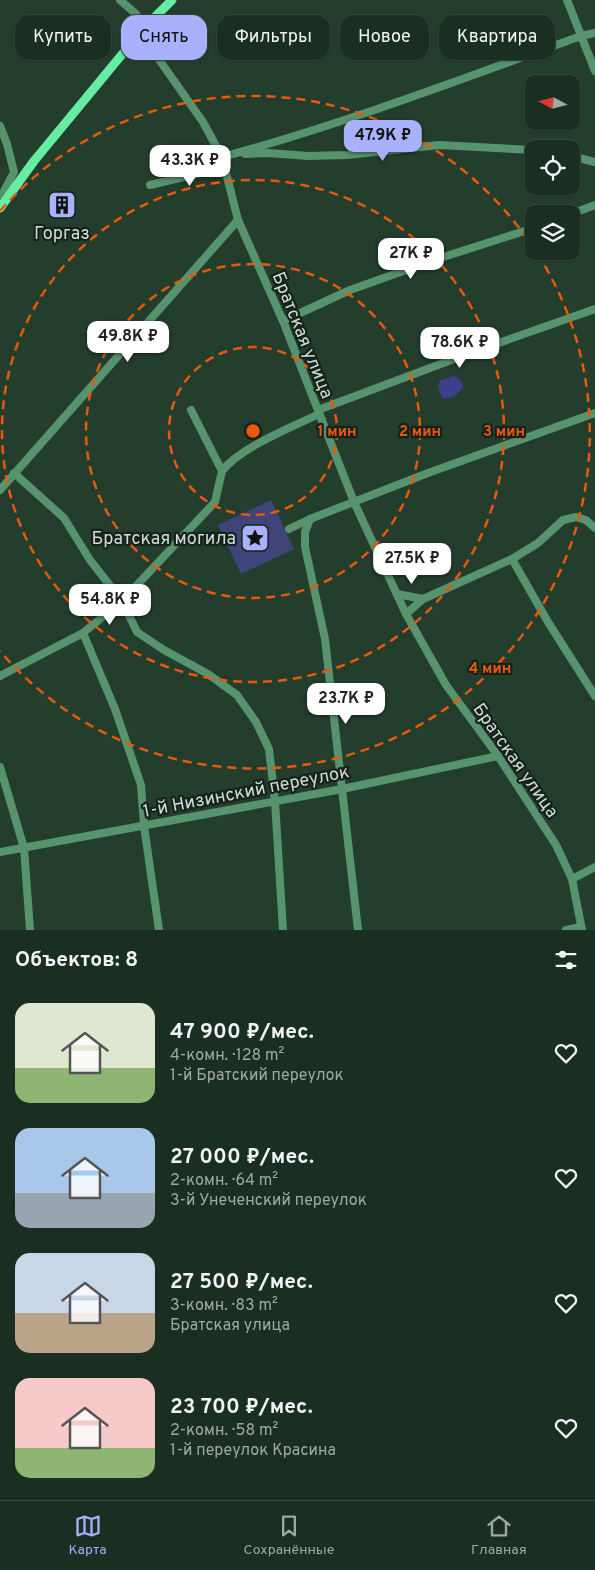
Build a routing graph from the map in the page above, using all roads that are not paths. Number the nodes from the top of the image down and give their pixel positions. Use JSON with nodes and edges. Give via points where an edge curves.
{"nodes":[{"id":1,"x":120,"y":0,"type":"edge"},
{"id":2,"x":172,"y":0,"type":"edge"},
{"id":3,"x":567,"y":0,"type":"edge"},
{"id":4,"x":137,"y":15,"type":"edge"},
{"id":5,"x":158,"y":15,"type":"edge"},
{"id":6,"x":595,"y":33,"type":"edge"},
{"id":7,"x":581,"y":36,"type":"junction"},
{"id":8,"x":121,"y":57,"type":"edge"},
{"id":9,"x":159,"y":60,"type":"edge"},
{"id":10,"x":595,"y":71,"type":"edge"},
{"id":11,"x":0,"y":126,"type":"edge"},
{"id":12,"x":525,"y":150,"type":"edge"},
{"id":13,"x":233,"y":154,"type":"junction"},
{"id":14,"x":222,"y":157,"type":"junction"},
{"id":15,"x":580,"y":158,"type":"edge"},
{"id":16,"x":595,"y":162,"type":"edge"},
{"id":17,"x":225,"y":167,"type":"junction"},
{"id":18,"x":150,"y":185,"type":"dead end"},
{"id":19,"x":7,"y":199,"type":"junction"},
{"id":20,"x":595,"y":205,"type":"edge"},
{"id":21,"x":0,"y":208,"type":"edge"},
{"id":22,"x":580,"y":211,"type":"edge"},
{"id":23,"x":238,"y":220,"type":"junction"},
{"id":24,"x":525,"y":231,"type":"edge"},
{"id":25,"x":595,"y":309,"type":"edge"},
{"id":26,"x":282,"y":321,"type":"junction"},
{"id":27,"x":191,"y":410,"type":"dead end"},
{"id":28,"x":318,"y":412,"type":"junction"},
{"id":29,"x":595,"y":414,"type":"edge"},
{"id":30,"x":222,"y":471,"type":"junction"},
{"id":31,"x":14,"y":473,"type":"junction"},
{"id":32,"x":0,"y":490,"type":"edge"},
{"id":33,"x":354,"y":502,"type":"junction"},
{"id":34,"x":310,"y":519,"type":"junction"},
{"id":35,"x":595,"y":528,"type":"edge"},
{"id":36,"x":289,"y":529,"type":"dead end"},
{"id":37,"x":512,"y":559,"type":"junction"},
{"id":38,"x":397,"y":594,"type":"junction"},
{"id":39,"x":423,"y":599,"type":"junction"},
{"id":40,"x":122,"y":601,"type":"junction"},
{"id":41,"x":406,"y":614,"type":"junction"},
{"id":42,"x":83,"y":633,"type":"junction"},
{"id":43,"x":0,"y":676,"type":"edge"},
{"id":44,"x":595,"y":696,"type":"edge"},
{"id":45,"x":498,"y":756,"type":"junction"},
{"id":46,"x":0,"y":767,"type":"edge"},
{"id":47,"x":342,"y":789,"type":"junction"},
{"id":48,"x":275,"y":801,"type":"junction"},
{"id":49,"x":144,"y":826,"type":"junction"},
{"id":50,"x":24,"y":848,"type":"junction"},
{"id":51,"x":0,"y":852,"type":"edge"},
{"id":52,"x":595,"y":867,"type":"edge"},
{"id":53,"x":572,"y":879,"type":"junction"},
{"id":54,"x":581,"y":928,"type":"edge"},
{"id":55,"x":30,"y":930,"type":"edge"},
{"id":56,"x":159,"y":930,"type":"edge"},
{"id":57,"x":283,"y":930,"type":"edge"},
{"id":58,"x":358,"y":930,"type":"edge"},
{"id":59,"x":566,"y":930,"type":"edge"}],
"edges":[{"from":1,"to":4,"type":"street","name":"Братская улица"},
{"from":2,"to":5,"type":"main road"},
{"from":3,"to":7,"type":"street"},
{"from":6,"to":7,"type":"street"},
{"from":7,"to":10,"type":"street"},
{"from":7,"to":13,"type":"street","via":[[407,99]]},
{"from":8,"to":19,"type":"main road","via":[[34,161]]},
{"from":9,"to":14,"type":"street","name":"Братская улица","via":[[203,122]]},
{"from":11,"to":19,"type":"street","via":[[14,172],[2,195]]},
{"from":12,"to":13,"type":"street","via":[[439,145],[347,155]]},
{"from":13,"to":14,"type":"street"},
{"from":14,"to":17,"type":"street","name":"Братская улица"},
{"from":15,"to":16,"type":"street"},
{"from":17,"to":18,"type":"street"},
{"from":17,"to":23,"type":"street","name":"Братская улица"},
{"from":19,"to":21,"type":"main road"},
{"from":20,"to":22,"type":"street"},
{"from":23,"to":26,"type":"street","name":"Братская улица"},
{"from":23,"to":31,"type":"street"},
{"from":24,"to":26,"type":"street","via":[[350,290]]},
{"from":25,"to":28,"type":"street"},
{"from":26,"to":28,"type":"street","name":"Братская улица"},
{"from":27,"to":30,"type":"street"},
{"from":28,"to":30,"type":"street","via":[[247,450]]},
{"from":28,"to":33,"type":"street","name":"Братская улица"},
{"from":29,"to":33,"type":"street"},
{"from":30,"to":40,"type":"street","via":[[215,502]]},
{"from":31,"to":32,"type":"street"},
{"from":31,"to":40,"type":"street","via":[[64,518],[90,560]]},
{"from":33,"to":34,"type":"street"},
{"from":33,"to":38,"type":"street","name":"Братская улица"},
{"from":34,"to":36,"type":"street"},
{"from":34,"to":47,"type":"street","via":[[305,532],[305,547],[324,639]]},
{"from":35,"to":37,"type":"street","via":[[576,517],[563,520],[538,543]]},
{"from":37,"to":39,"type":"street"},
{"from":37,"to":44,"type":"street"},
{"from":38,"to":39,"type":"street"},
{"from":38,"to":41,"type":"street","name":"Братская улица"},
{"from":39,"to":41,"type":"street"},
{"from":40,"to":42,"type":"street"},
{"from":40,"to":48,"type":"street","via":[[137,632],[208,674],[237,696],[256,722],[269,750]]},
{"from":41,"to":45,"type":"street","name":"Братская улица","via":[[446,685]]},
{"from":42,"to":43,"type":"street"},
{"from":42,"to":49,"type":"street","via":[[115,709],[140,785]]},
{"from":45,"to":47,"type":"street","name":"1-й Низинский переулок"},
{"from":45,"to":53,"type":"street","name":"Братская улица","via":[[556,845]]},
{"from":46,"to":50,"type":"street"},
{"from":47,"to":48,"type":"street","name":"1-й Низинский переулок"},
{"from":47,"to":58,"type":"street"},
{"from":48,"to":49,"type":"street","name":"1-й Низинский переулок"},
{"from":48,"to":57,"type":"street"},
{"from":49,"to":50,"type":"street","name":"1-й Низинский переулок"},
{"from":49,"to":56,"type":"street"},
{"from":50,"to":51,"type":"street","name":"1-й Низинский переулок"},
{"from":50,"to":55,"type":"street"},
{"from":52,"to":53,"type":"street"},
{"from":53,"to":54,"type":"street","name":"Братская улица"},
{"from":54,"to":59,"type":"street"}]}
